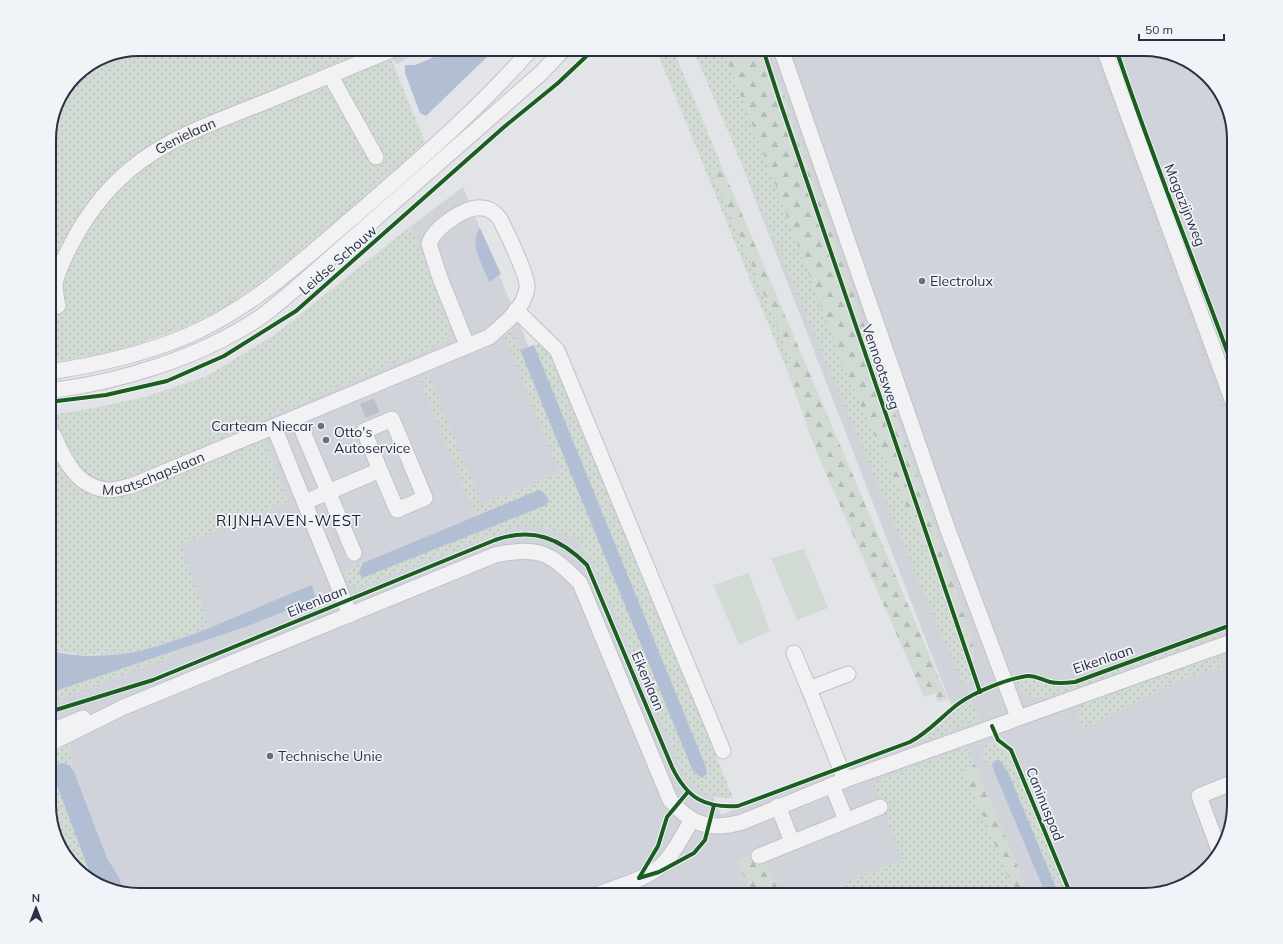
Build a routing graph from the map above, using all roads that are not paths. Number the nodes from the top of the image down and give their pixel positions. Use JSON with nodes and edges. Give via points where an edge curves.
{"nodes":[{"id":1,"x":377,"y":56,"type":"edge"},
{"id":2,"x":524,"y":56,"type":"edge"},
{"id":3,"x":557,"y":56,"type":"edge"},
{"id":4,"x":783,"y":56,"type":"edge"},
{"id":5,"x":1107,"y":56,"type":"edge"},
{"id":6,"x":330,"y":75,"type":"junction"},
{"id":7,"x":376,"y":156,"type":"dead end"},
{"id":8,"x":56,"y":282,"type":"edge"},
{"id":9,"x":56,"y":292,"type":"edge"},
{"id":10,"x":58,"y":306,"type":"dead end"},
{"id":11,"x":516,"y":310,"type":"junction"},
{"id":12,"x":471,"y":344,"type":"junction"},
{"id":13,"x":56,"y":371,"type":"edge"},
{"id":14,"x":1227,"y":386,"type":"edge"},
{"id":15,"x":56,"y":390,"type":"edge"},
{"id":16,"x":274,"y":427,"type":"junction"},
{"id":17,"x":303,"y":432,"type":"dead end"},
{"id":18,"x":56,"y":441,"type":"edge"},
{"id":19,"x":380,"y":470,"type":"junction"},
{"id":20,"x":328,"y":492,"type":"junction"},
{"id":21,"x":305,"y":502,"type":"junction"},
{"id":22,"x":354,"y":553,"type":"dead end"},
{"id":23,"x":350,"y":615,"type":"junction"},
{"id":24,"x":1227,"y":643,"type":"edge"},
{"id":25,"x":794,"y":653,"type":"dead end"},
{"id":26,"x":848,"y":674,"type":"dead end"},
{"id":27,"x":809,"y":690,"type":"junction"},
{"id":28,"x":124,"y":708,"type":"junction"},
{"id":29,"x":1018,"y":717,"type":"junction"},
{"id":30,"x":56,"y":729,"type":"edge"},
{"id":31,"x":56,"y":741,"type":"edge"},
{"id":32,"x":723,"y":751,"type":"dead end"},
{"id":33,"x":839,"y":783,"type":"junction"},
{"id":34,"x":1227,"y":785,"type":"edge"},
{"id":35,"x":778,"y":806,"type":"junction"},
{"id":36,"x":880,"y":807,"type":"dead end"},
{"id":37,"x":692,"y":820,"type":"junction"},
{"id":38,"x":846,"y":820,"type":"junction"},
{"id":39,"x":792,"y":842,"type":"junction"},
{"id":40,"x":1217,"y":844,"type":"edge"},
{"id":41,"x":759,"y":856,"type":"dead end"},
{"id":42,"x":613,"y":888,"type":"edge"}],
"edges":[{"from":1,"to":6,"type":"street","name":"Genielaan"},
{"from":2,"to":13,"type":"street","name":"Leidse Schouw","via":[[457,125],[410,168],[256,298],[176,340],[122,357]]},
{"from":3,"to":15,"type":"street","name":"Leidse Schouw","via":[[295,289],[261,316],[214,343],[164,364],[106,382]]},
{"from":4,"to":29,"type":"street","name":"Vennootsweg","via":[[948,530]]},
{"from":5,"to":14,"type":"street","name":"Magazijnweg"},
{"from":6,"to":7,"type":"street"},
{"from":6,"to":8,"type":"street","name":"Genielaan","via":[[176,138],[121,176],[86,218],[73,240]]},
{"from":9,"to":10,"type":"street","name":"Genielaan"},
{"from":11,"to":12,"type":"street","name":"Maatschapslaan","via":[[490,337]]},
{"from":11,"to":12,"type":"street","name":"Maatschapslaan","via":[[523,301],[528,287],[500,219],[494,212],[482,208],[470,210],[447,222],[430,239],[429,244],[440,278]]},
{"from":11,"to":32,"type":"street","via":[[557,350]]},
{"from":12,"to":16,"type":"street","name":"Maatschapslaan","via":[[365,396]]},
{"from":16,"to":18,"type":"street","name":"Maatschapslaan","via":[[131,486],[110,490],[89,485],[74,474]]},
{"from":16,"to":21,"type":"street"},
{"from":17,"to":20,"type":"street"},
{"from":19,"to":19,"type":"street","via":[[364,431],[375,422],[392,419],[425,498],[397,510]]},
{"from":19,"to":20,"type":"street"},
{"from":20,"to":21,"type":"street"},
{"from":20,"to":22,"type":"street"},
{"from":21,"to":23,"type":"street"},
{"from":23,"to":28,"type":"street","name":"Eikenlaan"},
{"from":23,"to":37,"type":"street","name":"Eikenlaan","via":[[495,556],[531,550],[548,556],[565,567],[580,583],[670,800]]},
{"from":24,"to":29,"type":"street","name":"Eikenlaan"},
{"from":25,"to":27,"type":"street"},
{"from":26,"to":27,"type":"street"},
{"from":27,"to":33,"type":"street"},
{"from":28,"to":30,"type":"street","name":"Eikenlaan","via":[[97,711]]},
{"from":28,"to":31,"type":"street","name":"Eikenlaan"},
{"from":29,"to":33,"type":"street","name":"Eikenlaan"},
{"from":33,"to":35,"type":"street","name":"Eikenlaan"},
{"from":33,"to":38,"type":"street"},
{"from":34,"to":40,"type":"street","via":[[1199,796]]},
{"from":35,"to":37,"type":"street","name":"Eikenlaan","via":[[726,826],[710,826]]},
{"from":35,"to":39,"type":"street"},
{"from":36,"to":38,"type":"street"},
{"from":37,"to":42,"type":"street","via":[[664,863],[655,870]]},
{"from":38,"to":39,"type":"street"},
{"from":39,"to":41,"type":"street"}]}
